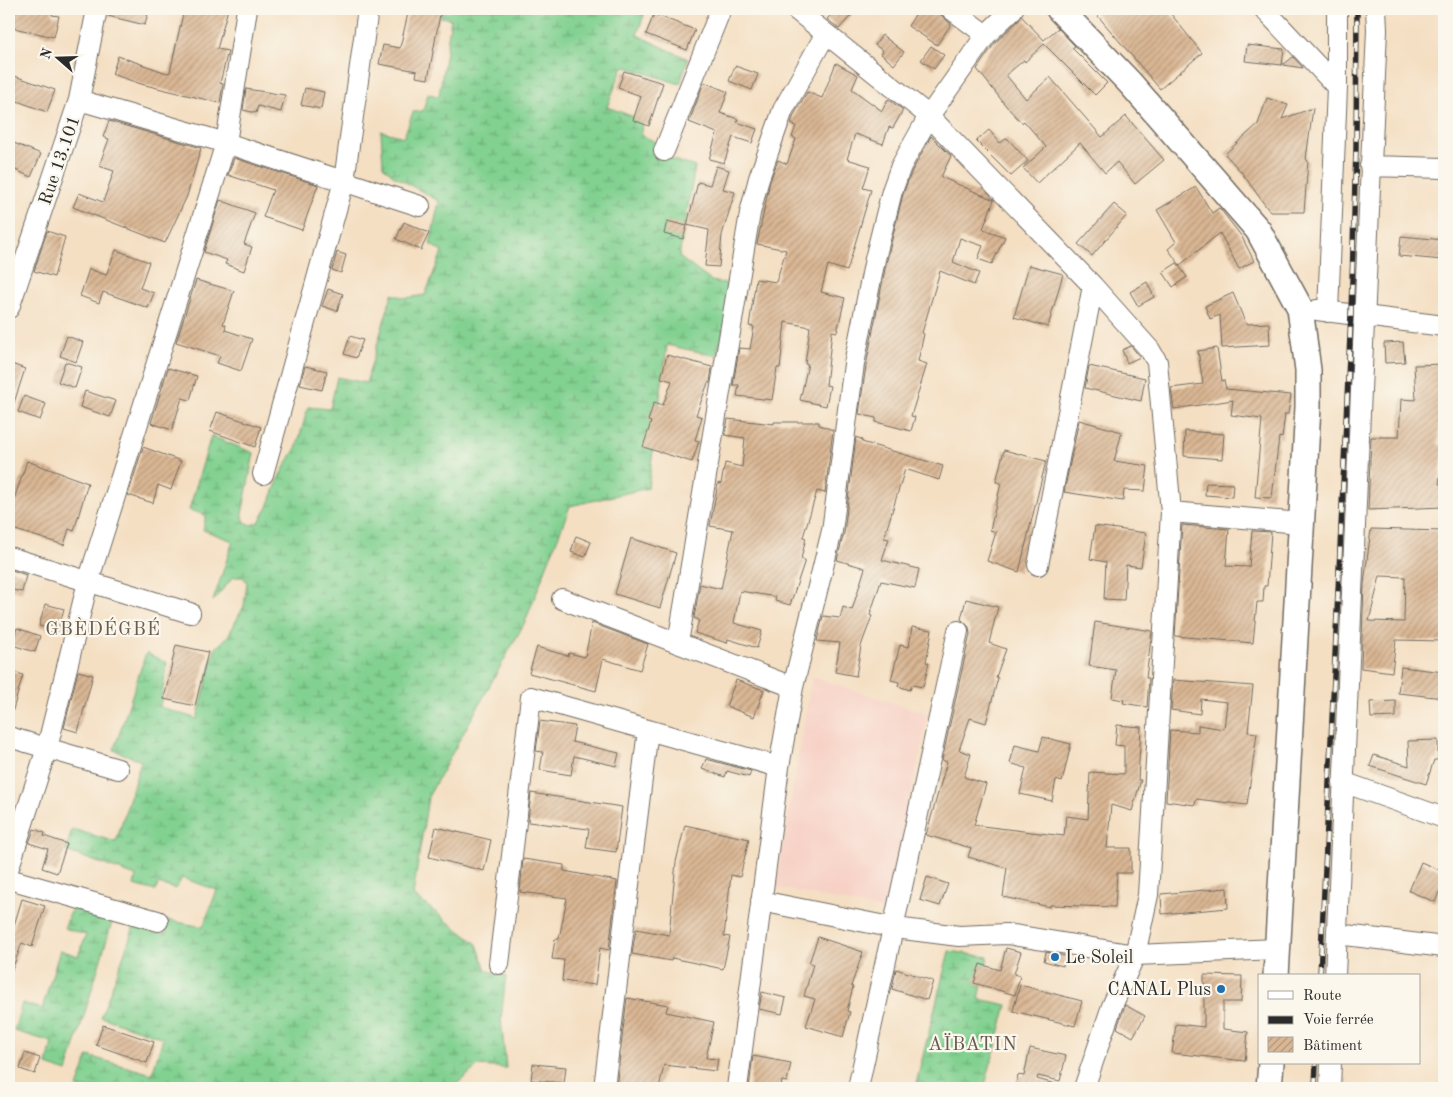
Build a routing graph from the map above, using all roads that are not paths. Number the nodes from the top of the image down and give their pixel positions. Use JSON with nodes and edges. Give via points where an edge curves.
{"nodes":[{"id":1,"x":97,"y":9,"type":"edge"},
{"id":2,"x":247,"y":9,"type":"edge"},
{"id":3,"x":368,"y":9,"type":"edge"},
{"id":4,"x":721,"y":9,"type":"edge"},
{"id":5,"x":795,"y":9,"type":"edge"},
{"id":6,"x":951,"y":9,"type":"edge"},
{"id":7,"x":1013,"y":9,"type":"edge"},
{"id":8,"x":1059,"y":9,"type":"edge"},
{"id":9,"x":1264,"y":9,"type":"edge"},
{"id":10,"x":1337,"y":9,"type":"edge"},
{"id":11,"x":1376,"y":9,"type":"edge"},
{"id":12,"x":825,"y":35,"type":"junction"},
{"id":13,"x":986,"y":35,"type":"junction"},
{"id":14,"x":1338,"y":87,"type":"junction"},
{"id":15,"x":80,"y":100,"type":"junction"},
{"id":16,"x":929,"y":116,"type":"junction"},
{"id":17,"x":226,"y":143,"type":"junction"},
{"id":18,"x":664,"y":151,"type":"dead end"},
{"id":19,"x":1370,"y":166,"type":"junction"},
{"id":20,"x":1444,"y":168,"type":"edge"},
{"id":21,"x":344,"y":181,"type":"junction"},
{"id":22,"x":420,"y":206,"type":"dead end"},
{"id":23,"x":1092,"y":286,"type":"junction"},
{"id":24,"x":9,"y":308,"type":"edge"},
{"id":25,"x":1300,"y":308,"type":"junction"},
{"id":26,"x":1328,"y":312,"type":"junction"},
{"id":27,"x":1364,"y":316,"type":"junction"},
{"id":28,"x":1444,"y":326,"type":"edge"},
{"id":29,"x":263,"y":474,"type":"dead end"},
{"id":30,"x":1171,"y":512,"type":"junction"},
{"id":31,"x":1301,"y":523,"type":"junction"},
{"id":32,"x":9,"y":557,"type":"edge"},
{"id":33,"x":1038,"y":565,"type":"dead end"},
{"id":34,"x":88,"y":582,"type":"junction"},
{"id":35,"x":562,"y":599,"type":"dead end"},
{"id":36,"x":190,"y":613,"type":"dead end"},
{"id":37,"x":958,"y":631,"type":"dead end"},
{"id":38,"x":678,"y":643,"type":"junction"},
{"id":39,"x":793,"y":687,"type":"junction"},
{"id":40,"x":648,"y":730,"type":"junction"},
{"id":41,"x":9,"y":737,"type":"edge"},
{"id":42,"x":47,"y":748,"type":"junction"},
{"id":43,"x":779,"y":767,"type":"junction"},
{"id":44,"x":118,"y":769,"type":"dead end"},
{"id":45,"x":1343,"y":782,"type":"junction"},
{"id":46,"x":1444,"y":818,"type":"edge"},
{"id":47,"x":9,"y":867,"type":"edge"},
{"id":48,"x":9,"y":879,"type":"edge"},
{"id":49,"x":761,"y":901,"type":"junction"},
{"id":50,"x":158,"y":921,"type":"dead end"},
{"id":51,"x":895,"y":928,"type":"junction"},
{"id":52,"x":1337,"y":934,"type":"junction"},
{"id":53,"x":1444,"y":947,"type":"edge"},
{"id":54,"x":1277,"y":949,"type":"junction"},
{"id":55,"x":1135,"y":955,"type":"junction"},
{"id":56,"x":499,"y":964,"type":"dead end"},
{"id":57,"x":1276,"y":974,"type":"edge"},
{"id":58,"x":1335,"y":974,"type":"edge"},
{"id":59,"x":1271,"y":1064,"type":"edge"},
{"id":60,"x":1331,"y":1064,"type":"edge"},
{"id":61,"x":604,"y":1088,"type":"edge"},
{"id":62,"x":737,"y":1088,"type":"edge"},
{"id":63,"x":858,"y":1088,"type":"edge"},
{"id":64,"x":1084,"y":1088,"type":"edge"},
{"id":65,"x":1269,"y":1088,"type":"edge"},
{"id":66,"x":1330,"y":1088,"type":"edge"}],
"edges":[{"from":1,"to":15,"type":"street","name":"Rue 13.101"},
{"from":2,"to":17,"type":"street"},
{"from":3,"to":21,"type":"street"},
{"from":4,"to":18,"type":"street"},
{"from":5,"to":12,"type":"street"},
{"from":6,"to":13,"type":"street"},
{"from":7,"to":13,"type":"street"},
{"from":8,"to":25,"type":"main road","via":[[1130,83],[1258,230]]},
{"from":9,"to":14,"type":"street"},
{"from":10,"to":14,"type":"street"},
{"from":11,"to":19,"type":"street"},
{"from":12,"to":16,"type":"street"},
{"from":12,"to":38,"type":"street","via":[[783,110],[750,213]]},
{"from":13,"to":16,"type":"street"},
{"from":14,"to":26,"type":"street"},
{"from":15,"to":17,"type":"street"},
{"from":15,"to":24,"type":"street","name":"Rue 13.101"},
{"from":16,"to":23,"type":"street"},
{"from":16,"to":39,"type":"street","via":[[901,166],[875,258],[854,364],[832,531]]},
{"from":17,"to":21,"type":"street"},
{"from":17,"to":34,"type":"street"},
{"from":19,"to":20,"type":"street"},
{"from":19,"to":27,"type":"street"},
{"from":21,"to":22,"type":"street"},
{"from":21,"to":29,"type":"street"},
{"from":23,"to":30,"type":"street","via":[[1157,362]]},
{"from":23,"to":33,"type":"street"},
{"from":25,"to":26,"type":"street"},
{"from":25,"to":31,"type":"main road","via":[[1308,388]]},
{"from":26,"to":27,"type":"street"},
{"from":27,"to":28,"type":"street"},
{"from":27,"to":45,"type":"street"},
{"from":30,"to":31,"type":"street"},
{"from":30,"to":55,"type":"street","via":[[1148,895]]},
{"from":31,"to":54,"type":"main road"},
{"from":32,"to":34,"type":"street"},
{"from":34,"to":36,"type":"street"},
{"from":34,"to":42,"type":"street"},
{"from":35,"to":38,"type":"street"},
{"from":37,"to":51,"type":"street"},
{"from":38,"to":39,"type":"street"},
{"from":39,"to":43,"type":"street"},
{"from":40,"to":43,"type":"street"},
{"from":40,"to":56,"type":"street","via":[[531,697]]},
{"from":40,"to":61,"type":"street"},
{"from":41,"to":42,"type":"street"},
{"from":42,"to":44,"type":"street"},
{"from":42,"to":47,"type":"street"},
{"from":43,"to":49,"type":"street"},
{"from":45,"to":46,"type":"street"},
{"from":45,"to":52,"type":"street"},
{"from":48,"to":50,"type":"street"},
{"from":49,"to":51,"type":"street"},
{"from":49,"to":62,"type":"street"},
{"from":51,"to":55,"type":"street","via":[[959,936],[1007,934]]},
{"from":51,"to":63,"type":"street"},
{"from":52,"to":53,"type":"street"},
{"from":52,"to":58,"type":"street"},
{"from":54,"to":55,"type":"street"},
{"from":54,"to":57,"type":"main road"},
{"from":55,"to":64,"type":"street","via":[[1112,1006]]},
{"from":59,"to":65,"type":"main road"},
{"from":60,"to":66,"type":"street"}]}
